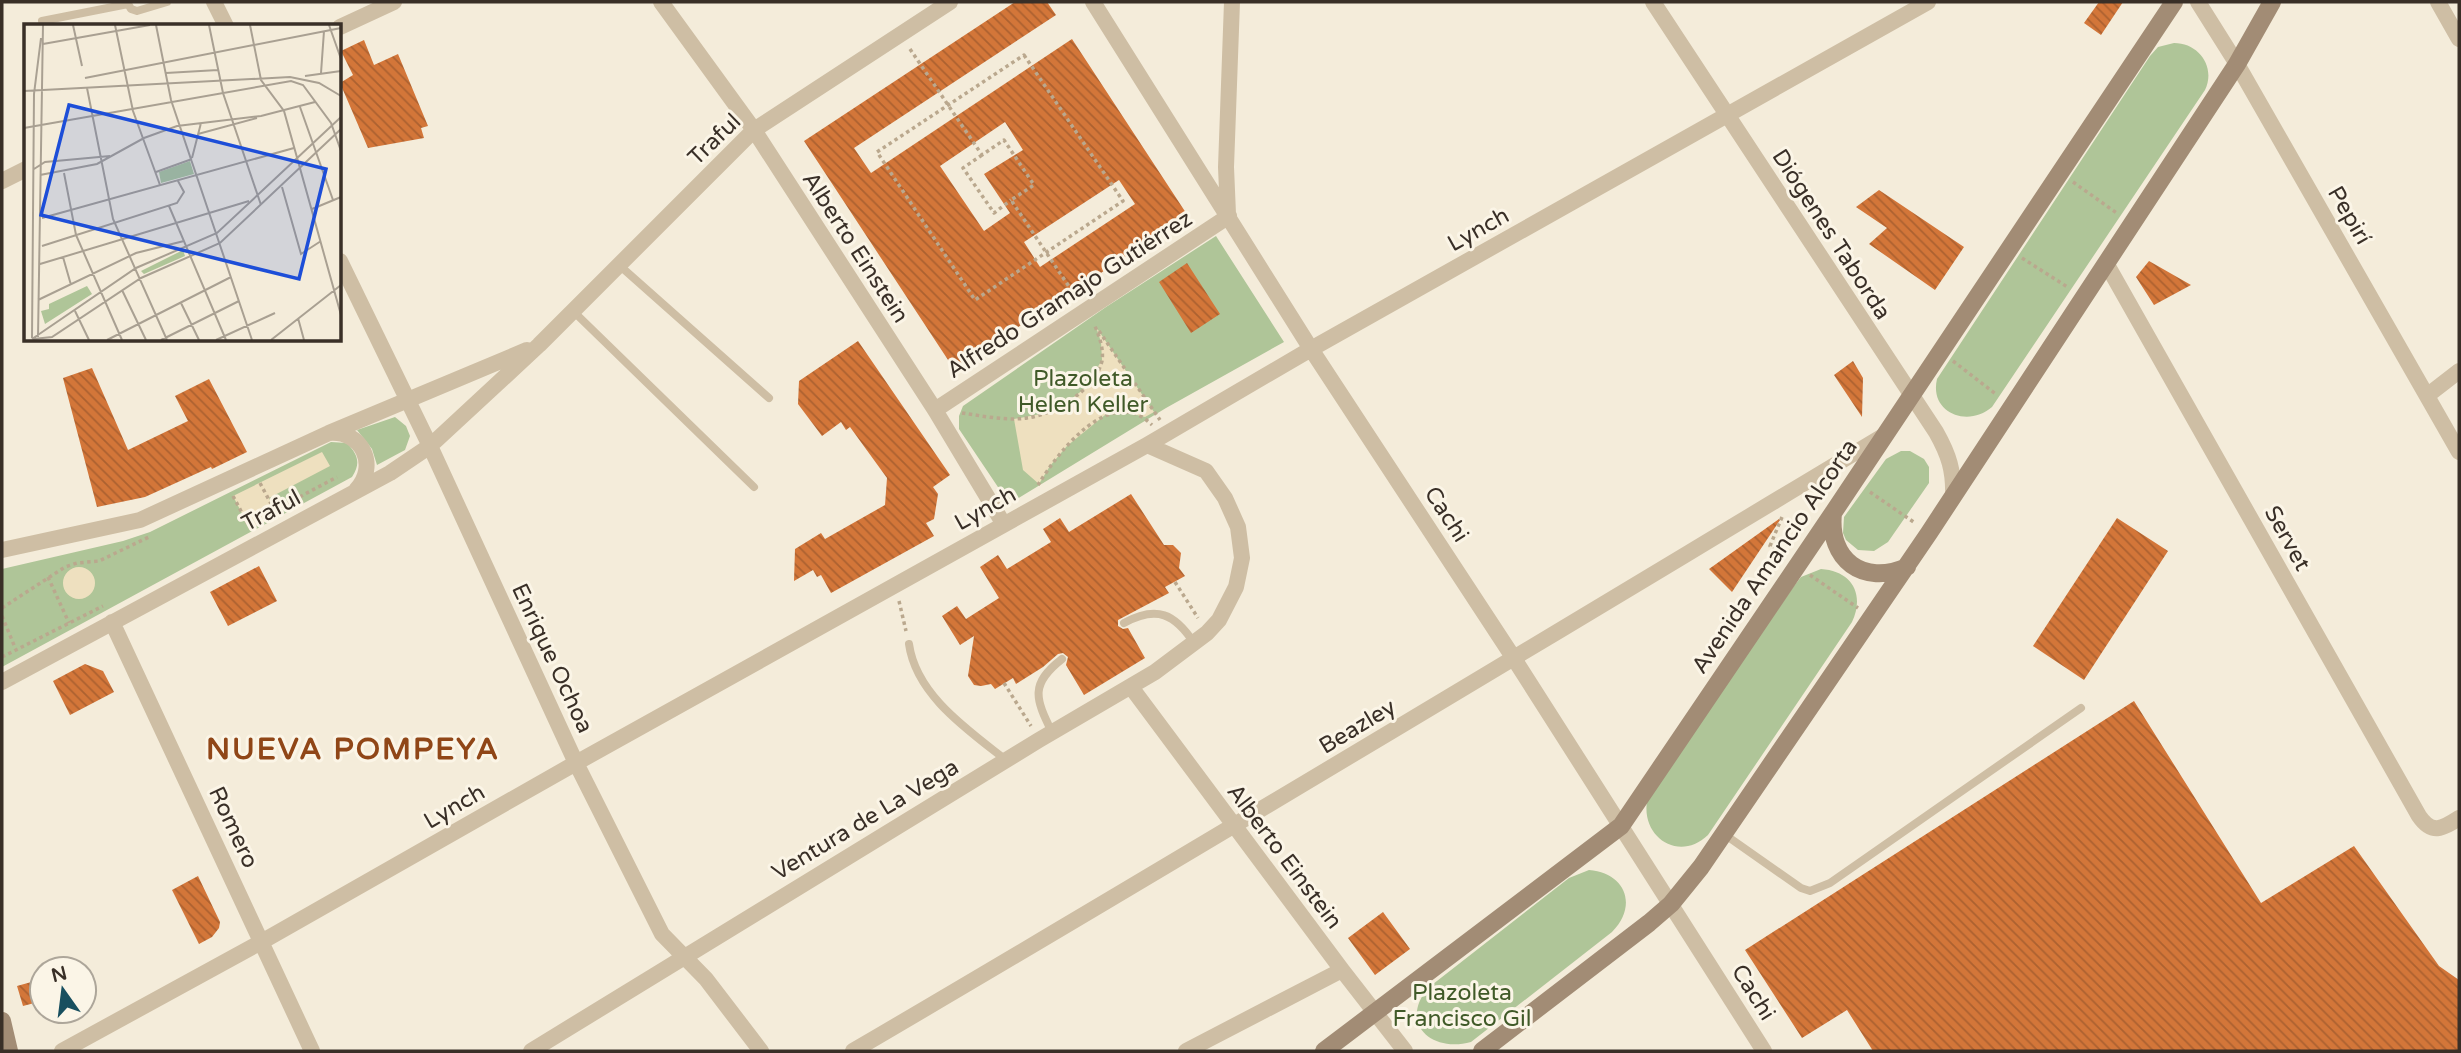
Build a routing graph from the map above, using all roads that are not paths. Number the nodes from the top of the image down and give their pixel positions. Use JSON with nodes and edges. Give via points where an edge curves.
{"nodes":[{"id":1,"x":167,"y":2,"type":"edge"},
{"id":2,"x":214,"y":2,"type":"edge"},
{"id":3,"x":394,"y":2,"type":"edge"},
{"id":4,"x":661,"y":2,"type":"edge"},
{"id":5,"x":950,"y":2,"type":"edge"},
{"id":6,"x":1093,"y":2,"type":"edge"},
{"id":7,"x":1232,"y":2,"type":"edge"},
{"id":8,"x":1653,"y":2,"type":"edge"},
{"id":9,"x":1928,"y":2,"type":"edge"},
{"id":10,"x":2174,"y":2,"type":"edge"},
{"id":11,"x":2198,"y":2,"type":"edge"},
{"id":12,"x":2272,"y":2,"type":"edge"},
{"id":13,"x":2438,"y":2,"type":"edge"},
{"id":14,"x":128,"y":3,"type":"edge"},
{"id":15,"x":42,"y":21,"type":"dead end"},
{"id":16,"x":225,"y":24,"type":"edge"},
{"id":17,"x":341,"y":27,"type":"edge"},
{"id":18,"x":2459,"y":39,"type":"edge"},
{"id":19,"x":2237,"y":64,"type":"junction"},
{"id":20,"x":1727,"y":116,"type":"junction"},
{"id":21,"x":754,"y":130,"type":"junction"},
{"id":22,"x":24,"y":170,"type":"edge"},
{"id":23,"x":2,"y":181,"type":"edge"},
{"id":24,"x":1229,"y":216,"type":"junction"},
{"id":25,"x":341,"y":263,"type":"edge"},
{"id":26,"x":2106,"y":263,"type":"junction"},
{"id":27,"x":619,"y":265,"type":"junction"},
{"id":28,"x":573,"y":312,"type":"junction"},
{"id":29,"x":539,"y":345,"type":"junction"},
{"id":30,"x":1311,"y":349,"type":"junction"},
{"id":31,"x":2459,"y":371,"type":"edge"},
{"id":32,"x":1910,"y":395,"type":"junction"},
{"id":33,"x":2428,"y":395,"type":"junction"},
{"id":34,"x":769,"y":398,"type":"dead end"},
{"id":35,"x":407,"y":399,"type":"junction"},
{"id":36,"x":935,"y":410,"type":"junction"},
{"id":37,"x":329,"y":433,"type":"junction"},
{"id":38,"x":1884,"y":436,"type":"junction"},
{"id":39,"x":1147,"y":445,"type":"junction"},
{"id":40,"x":430,"y":446,"type":"junction"},
{"id":41,"x":2459,"y":452,"type":"edge"},
{"id":42,"x":350,"y":484,"type":"junction"},
{"id":43,"x":754,"y":487,"type":"dead end"},
{"id":44,"x":1953,"y":497,"type":"junction"},
{"id":45,"x":1833,"y":513,"type":"junction"},
{"id":46,"x":1003,"y":523,"type":"junction"},
{"id":47,"x":2,"y":550,"type":"edge"},
{"id":48,"x":1906,"y":567,"type":"junction"},
{"id":49,"x":112,"y":622,"type":"junction"},
{"id":50,"x":1124,"y":623,"type":"dead end"},
{"id":51,"x":1201,"y":639,"type":"junction"},
{"id":52,"x":909,"y":644,"type":"road end"},
{"id":53,"x":1514,"y":657,"type":"junction"},
{"id":54,"x":1062,"y":659,"type":"dead end"},
{"id":55,"x":2,"y":682,"type":"edge"},
{"id":56,"x":1130,"y":687,"type":"junction"},
{"id":57,"x":2081,"y":708,"type":"dead end"},
{"id":58,"x":1045,"y":736,"type":"junction"},
{"id":59,"x":1006,"y":760,"type":"junction"},
{"id":60,"x":576,"y":763,"type":"junction"},
{"id":61,"x":2459,"y":818,"type":"edge"},
{"id":62,"x":1621,"y":826,"type":"junction"},
{"id":63,"x":1234,"y":827,"type":"junction"},
{"id":64,"x":1724,"y":834,"type":"junction"},
{"id":65,"x":1671,"y":904,"type":"junction"},
{"id":66,"x":263,"y":941,"type":"junction"},
{"id":67,"x":682,"y":957,"type":"junction"},
{"id":68,"x":1342,"y":970,"type":"junction"},
{"id":69,"x":1375,"y":1012,"type":"junction"},
{"id":70,"x":2,"y":1021,"type":"edge"},
{"id":71,"x":9,"y":1051,"type":"edge"},
{"id":72,"x":62,"y":1051,"type":"edge"},
{"id":73,"x":312,"y":1051,"type":"edge"},
{"id":74,"x":531,"y":1051,"type":"edge"},
{"id":75,"x":761,"y":1051,"type":"edge"},
{"id":76,"x":853,"y":1051,"type":"edge"},
{"id":77,"x":1186,"y":1051,"type":"edge"},
{"id":78,"x":1324,"y":1051,"type":"edge"},
{"id":79,"x":1405,"y":1051,"type":"edge"},
{"id":80,"x":1482,"y":1051,"type":"edge"},
{"id":81,"x":1764,"y":1051,"type":"edge"}],
"edges":[{"from":1,"to":14,"type":"lane","via":[[138,11]]},
{"from":2,"to":16,"type":"street"},
{"from":3,"to":17,"type":"street"},
{"from":4,"to":21,"type":"street","name":"Alberto Einstein"},
{"from":5,"to":21,"type":"street","name":"Traful"},
{"from":6,"to":24,"type":"street","name":"Cachi"},
{"from":7,"to":24,"type":"street","via":[[1226,167]]},
{"from":8,"to":20,"type":"street","name":"Diógenes Taborda"},
{"from":9,"to":20,"type":"street","name":"Lynch"},
{"from":10,"to":32,"type":"main road","name":"Avenida Amancio Alcorta"},
{"from":11,"to":19,"type":"street","name":"Pepirí"},
{"from":12,"to":19,"type":"main road"},
{"from":13,"to":18,"type":"street"},
{"from":14,"to":15,"type":"lane"},
{"from":19,"to":26,"type":"main road"},
{"from":19,"to":33,"type":"street","name":"Pepirí"},
{"from":20,"to":30,"type":"street","name":"Lynch"},
{"from":20,"to":32,"type":"street","name":"Diógenes Taborda"},
{"from":21,"to":27,"type":"street","name":"Traful"},
{"from":21,"to":36,"type":"street","name":"Alberto Einstein"},
{"from":22,"to":23,"type":"street"},
{"from":24,"to":30,"type":"street","name":"Cachi"},
{"from":24,"to":36,"type":"street","name":"Alfredo Gramajo Gutiérrez"},
{"from":25,"to":35,"type":"street","name":"Enrique Ochoa"},
{"from":26,"to":44,"type":"main road"},
{"from":26,"to":61,"type":"street","name":"Servet","via":[[2419,816],[2435,829]]},
{"from":27,"to":28,"type":"street","name":"Traful"},
{"from":27,"to":34,"type":"lane"},
{"from":28,"to":29,"type":"street","name":"Traful"},
{"from":28,"to":43,"type":"lane"},
{"from":29,"to":35,"type":"street","name":"Traful"},
{"from":29,"to":40,"type":"street","name":"Traful"},
{"from":30,"to":39,"type":"street","name":"Lynch"},
{"from":30,"to":53,"type":"street","name":"Cachi"},
{"from":31,"to":33,"type":"street"},
{"from":32,"to":38,"type":"main road","name":"Avenida Amancio Alcorta"},
{"from":32,"to":44,"type":"street","name":"Diógenes Taborda","via":[[1945,447],[1954,473]]},
{"from":33,"to":41,"type":"street","name":"Pepirí"},
{"from":35,"to":37,"type":"street","name":"Traful"},
{"from":35,"to":40,"type":"street","name":"Enrique Ochoa"},
{"from":36,"to":46,"type":"street","name":"Alberto Einstein"},
{"from":37,"to":42,"type":"street","via":[[351,437],[363,449],[367,460],[363,482]]},
{"from":37,"to":47,"type":"street","name":"Traful","via":[[140,520]]},
{"from":38,"to":45,"type":"main road","name":"Avenida Amancio Alcorta"},
{"from":38,"to":53,"type":"street","name":"Beazley"},
{"from":39,"to":46,"type":"street","name":"Lynch"},
{"from":39,"to":51,"type":"street","name":"Ventura de La Vega","via":[[1206,471],[1238,527],[1242,558],[1236,587],[1219,621]]},
{"from":40,"to":42,"type":"street","name":"Traful","via":[[390,473]]},
{"from":40,"to":60,"type":"street","name":"Enrique Ochoa"},
{"from":42,"to":49,"type":"street","name":"Traful"},
{"from":44,"to":48,"type":"main road"},
{"from":45,"to":48,"type":"main road","via":[[1834,542],[1852,565],[1879,574]]},
{"from":45,"to":62,"type":"main road","name":"Avenida Amancio Alcorta"},
{"from":46,"to":60,"type":"street","name":"Lynch"},
{"from":48,"to":64,"type":"main road"},
{"from":49,"to":55,"type":"street","name":"Traful"},
{"from":49,"to":66,"type":"street","name":"Romero"},
{"from":50,"to":51,"type":"lane","via":[[1156,613]]},
{"from":51,"to":56,"type":"street","name":"Ventura de La Vega"},
{"from":52,"to":59,"type":"lane","via":[[917,672],[938,701]]},
{"from":53,"to":62,"type":"street","name":"Cachi"},
{"from":53,"to":63,"type":"street","name":"Beazley"},
{"from":54,"to":58,"type":"lane","via":[[1046,671],[1038,686]]},
{"from":56,"to":58,"type":"street","name":"Ventura de La Vega"},
{"from":56,"to":63,"type":"street","name":"Alberto Einstein"},
{"from":57,"to":64,"type":"lane","via":[[1830,883],[1810,891]]},
{"from":58,"to":59,"type":"street","name":"Ventura de La Vega"},
{"from":59,"to":67,"type":"street","name":"Ventura de La Vega"},
{"from":60,"to":66,"type":"street","name":"Lynch"},
{"from":60,"to":67,"type":"street","name":"Enrique Ochoa","via":[[662,934]]},
{"from":62,"to":65,"type":"street","name":"Cachi"},
{"from":62,"to":69,"type":"main road","name":"Avenida Amancio Alcorta"},
{"from":63,"to":68,"type":"street","name":"Alberto Einstein"},
{"from":63,"to":76,"type":"street","name":"Beazley"},
{"from":64,"to":65,"type":"main road"},
{"from":65,"to":80,"type":"main road"},
{"from":65,"to":81,"type":"street","name":"Cachi"},
{"from":66,"to":72,"type":"street","name":"Lynch"},
{"from":66,"to":73,"type":"street","name":"Romero"},
{"from":67,"to":74,"type":"street","name":"Ventura de La Vega"},
{"from":67,"to":75,"type":"street","name":"Enrique Ochoa","via":[[706,978]]},
{"from":68,"to":69,"type":"street","name":"Alberto Einstein"},
{"from":68,"to":77,"type":"street"},
{"from":69,"to":78,"type":"main road","name":"Avenida Amancio Alcorta"},
{"from":69,"to":79,"type":"street","name":"Alberto Einstein"},
{"from":70,"to":71,"type":"main road"}]}
